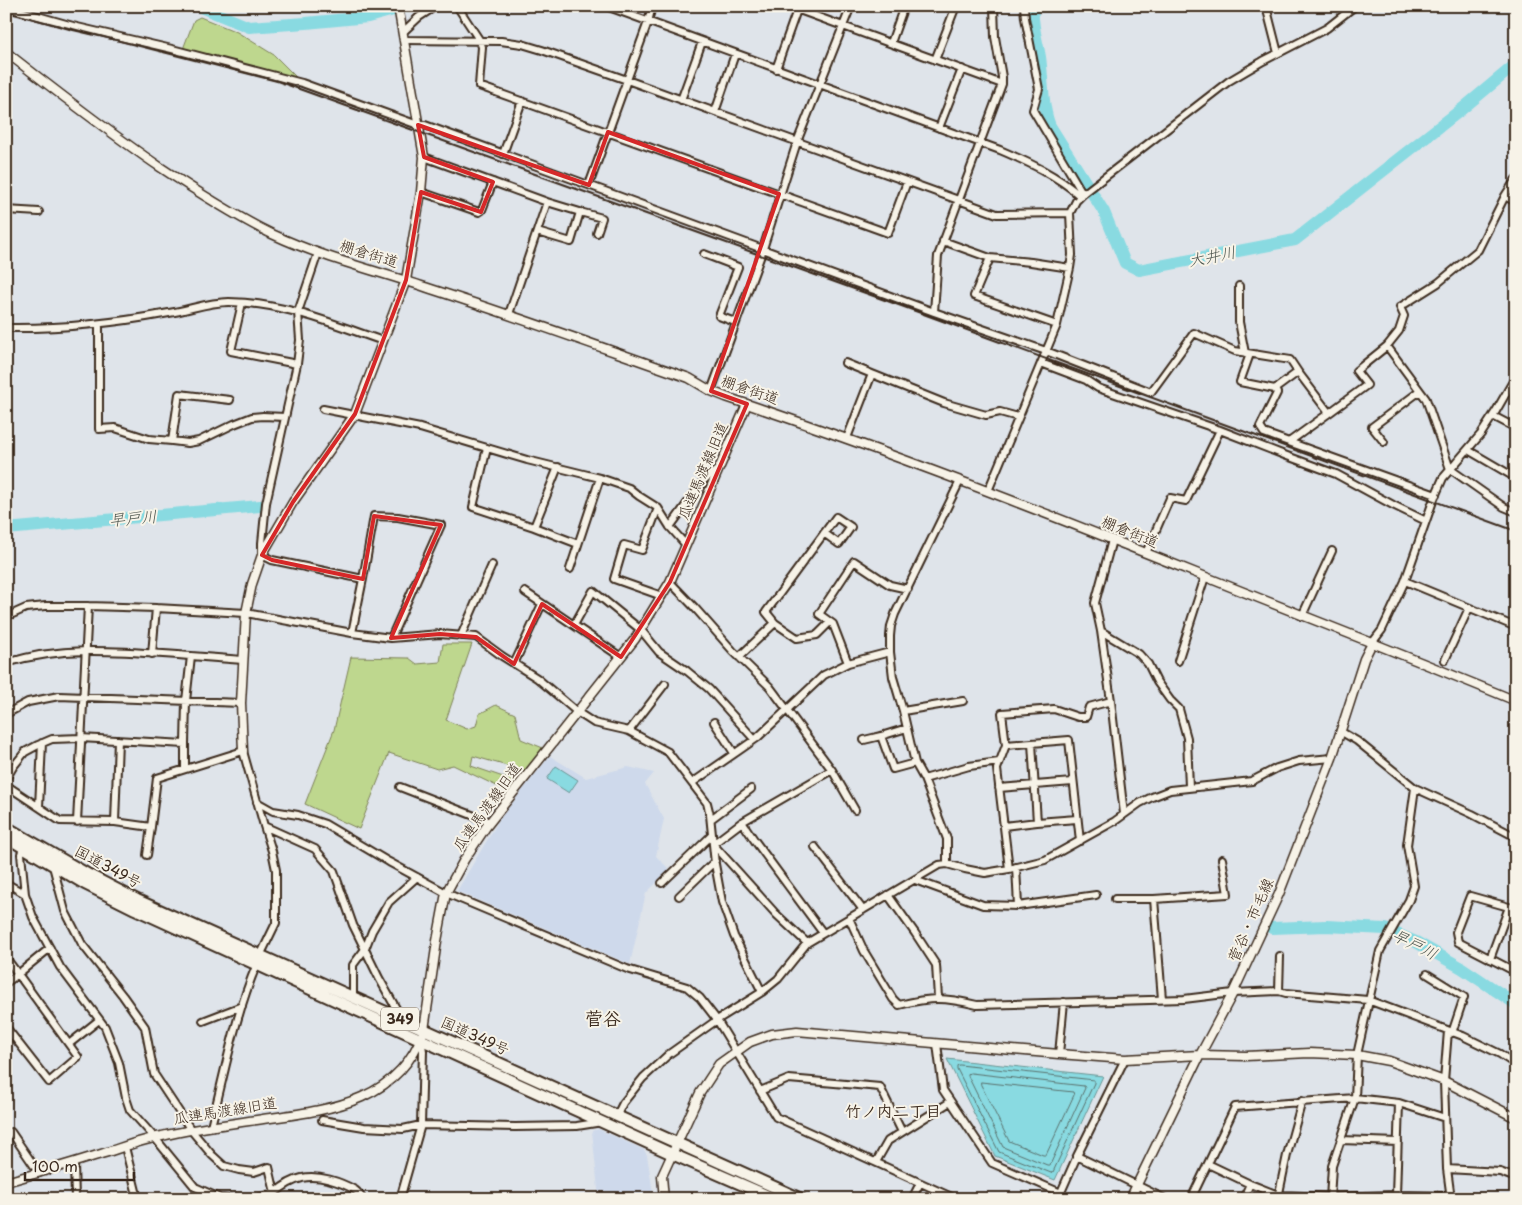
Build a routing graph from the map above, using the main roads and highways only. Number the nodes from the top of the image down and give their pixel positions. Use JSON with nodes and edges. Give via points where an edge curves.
{"nodes":[{"id":1,"x":6,"y":827,"type":"edge"},
{"id":2,"x":6,"y":838,"type":"edge"},
{"id":3,"x":259,"y":960,"type":"junction"},
{"id":4,"x":422,"y":1035,"type":"junction"},
{"id":5,"x":775,"y":1199,"type":"edge"},
{"id":6,"x":801,"y":1199,"type":"edge"}],
"edges":[{"from":1,"to":3,"type":"highway","name":"国道349号","number":"349","via":[[97,879]]},
{"from":2,"to":3,"type":"highway","name":"国道349号","number":"349","via":[[136,910]]},
{"from":3,"to":4,"type":"highway","name":"国道349号","number":"349"},
{"from":3,"to":4,"type":"highway","name":"国道349号","number":"349","via":[[402,1020]]},
{"from":4,"to":5,"type":"highway","name":"国道349号","number":"349","via":[[603,1122]]},
{"from":4,"to":6,"type":"highway","name":"国道349号","number":"349","via":[[617,1115]]}]}
